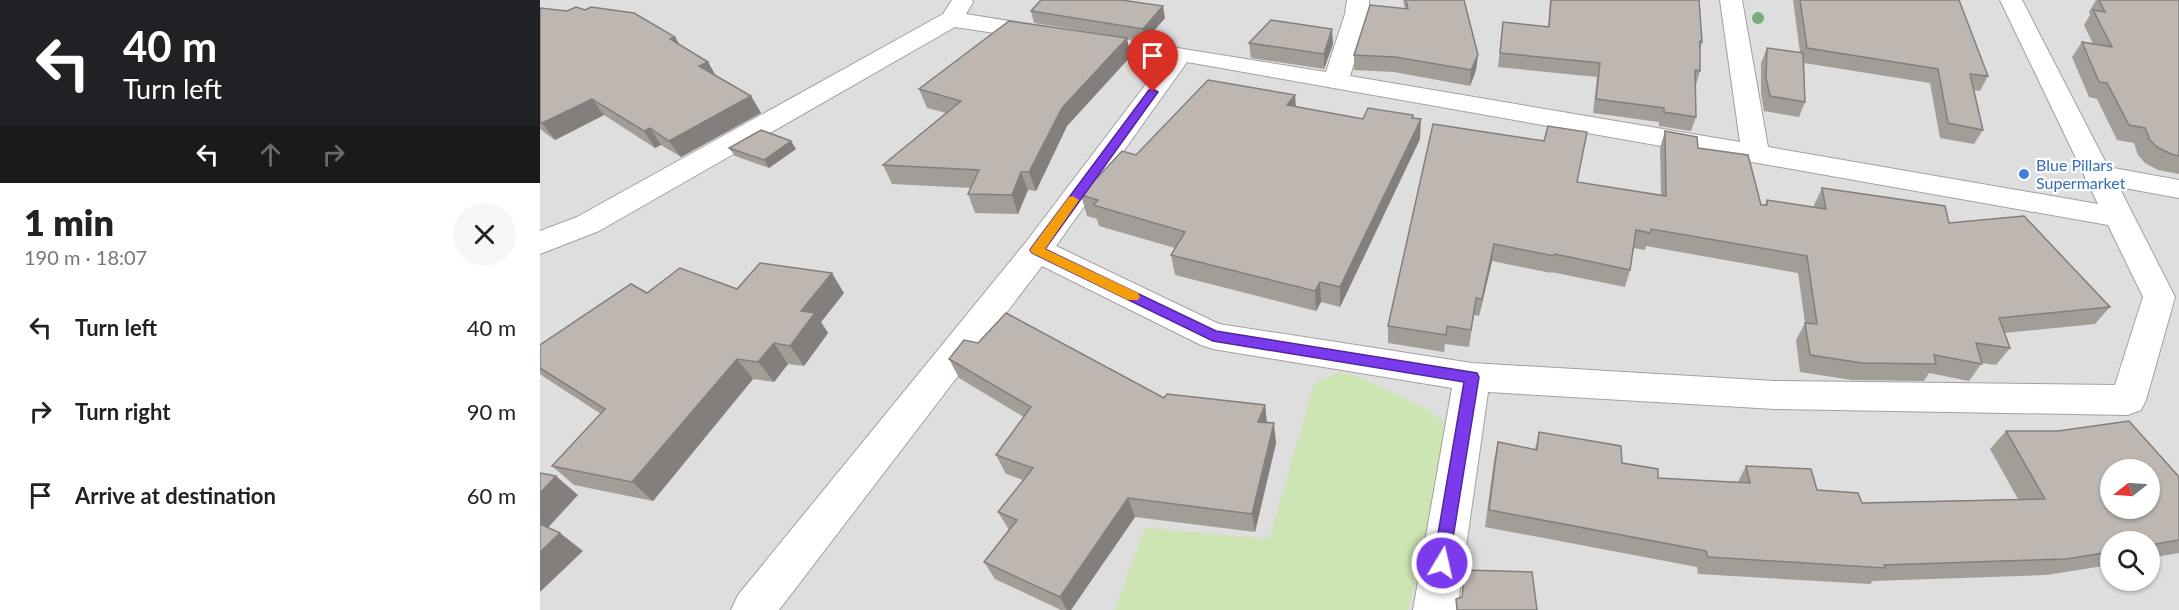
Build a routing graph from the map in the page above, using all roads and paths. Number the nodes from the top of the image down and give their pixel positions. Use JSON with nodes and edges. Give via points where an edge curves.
{"nodes":[{"id":1,"x":1358,"y":0,"type":"edge"},
{"id":2,"x":1731,"y":0,"type":"edge"},
{"id":3,"x":2011,"y":0,"type":"edge"},
{"id":4,"x":957,"y":10,"type":"edge"},
{"id":5,"x":1181,"y":54,"type":"junction"},
{"id":6,"x":1336,"y":81,"type":"junction"},
{"id":7,"x":1756,"y":156,"type":"junction"},
{"id":8,"x":2098,"y":174,"type":"junction"},
{"id":9,"x":2179,"y":189,"type":"edge"},
{"id":10,"x":2117,"y":217,"type":"junction"},
{"id":11,"x":540,"y":243,"type":"edge"},
{"id":12,"x":1037,"y":250,"type":"junction"},
{"id":13,"x":1472,"y":377,"type":"junction"},
{"id":14,"x":753,"y":610,"type":"edge"},
{"id":15,"x":1434,"y":610,"type":"edge"}],
"edges":[{"from":1,"to":6,"type":"street"},
{"from":2,"to":7,"type":"street"},
{"from":3,"to":8,"type":"street"},
{"from":4,"to":5,"type":"street"},
{"from":4,"to":11,"type":"street","via":[[588,224]]},
{"from":5,"to":6,"type":"street"},
{"from":5,"to":12,"type":"street"},
{"from":6,"to":7,"type":"street"},
{"from":7,"to":10,"type":"street"},
{"from":8,"to":9,"type":"street"},
{"from":8,"to":10,"type":"street"},
{"from":10,"to":13,"type":"street","via":[[2159,297],[2128,400],[1775,395]]},
{"from":12,"to":13,"type":"street","via":[[1213,336]]},
{"from":12,"to":14,"type":"street"},
{"from":13,"to":15,"type":"street"}]}
